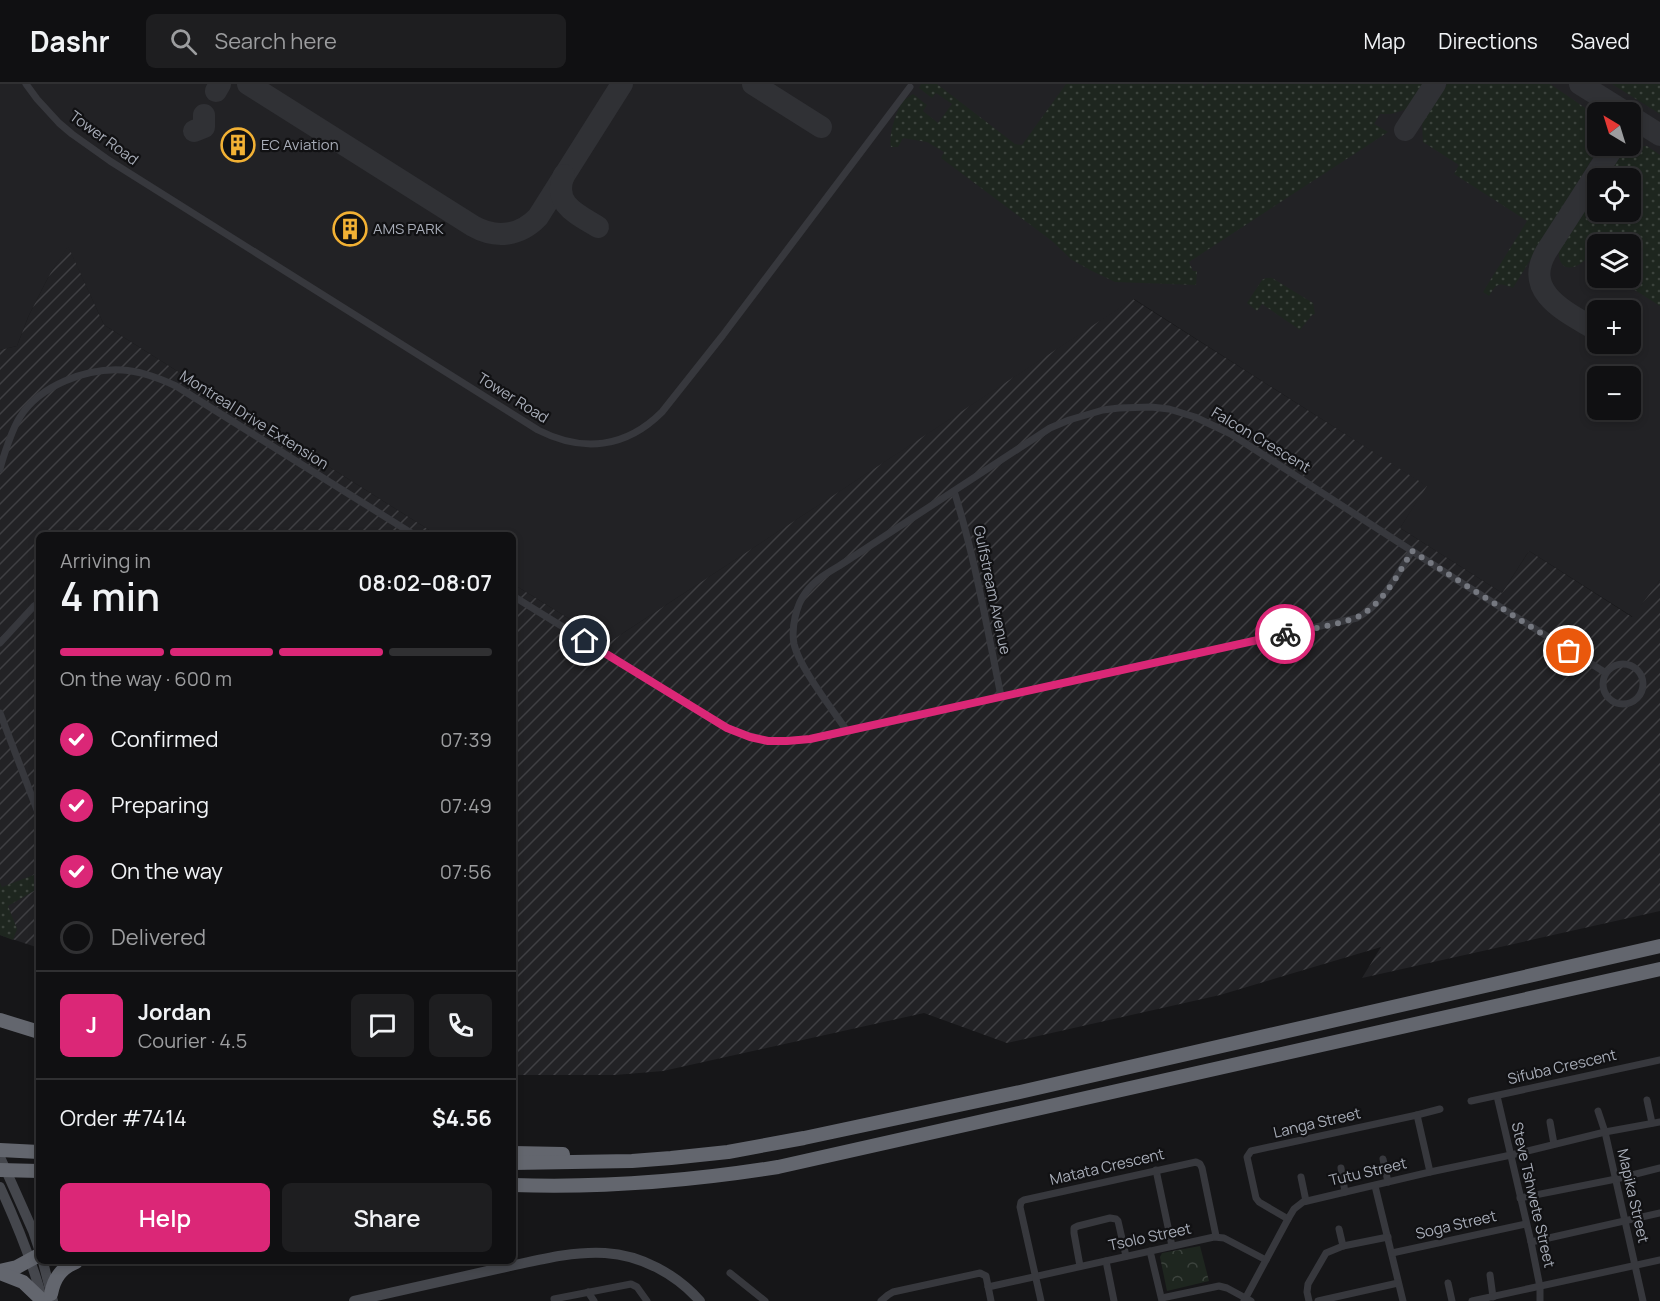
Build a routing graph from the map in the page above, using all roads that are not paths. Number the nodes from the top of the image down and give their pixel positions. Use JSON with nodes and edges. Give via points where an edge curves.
{"nodes":[{"id":1,"x":26,"y":84,"type":"edge"},
{"id":2,"x":910,"y":87,"type":"dead end"},
{"id":3,"x":0,"y":466,"type":"edge"},
{"id":4,"x":954,"y":491,"type":"junction"},
{"id":5,"x":410,"y":532,"type":"edge"},
{"id":6,"x":1412,"y":551,"type":"junction"},
{"id":7,"x":516,"y":598,"type":"edge"},
{"id":8,"x":36,"y":606,"type":"edge"},
{"id":9,"x":12,"y":629,"type":"junction"},
{"id":10,"x":0,"y":637,"type":"edge"},
{"id":11,"x":0,"y":643,"type":"edge"},
{"id":12,"x":1606,"y":673,"type":"junction"},
{"id":13,"x":1001,"y":696,"type":"junction"},
{"id":14,"x":0,"y":713,"type":"edge"},
{"id":15,"x":848,"y":730,"type":"junction"},
{"id":16,"x":36,"y":807,"type":"edge"},
{"id":17,"x":1660,"y":946,"type":"edge"},
{"id":18,"x":1660,"y":969,"type":"edge"},
{"id":19,"x":0,"y":1020,"type":"edge"},
{"id":20,"x":36,"y":1031,"type":"edge"},
{"id":21,"x":1660,"y":1059,"type":"edge"},
{"id":22,"x":1497,"y":1096,"type":"junction"},
{"id":23,"x":1647,"y":1100,"type":"dead end"},
{"id":24,"x":1471,"y":1101,"type":"dead end"},
{"id":25,"x":1440,"y":1109,"type":"dead end"},
{"id":26,"x":1598,"y":1111,"type":"dead end"},
{"id":27,"x":1417,"y":1115,"type":"junction"},
{"id":28,"x":1550,"y":1122,"type":"dead end"},
{"id":29,"x":1656,"y":1122,"type":"edge"},
{"id":30,"x":1605,"y":1132,"type":"junction"},
{"id":31,"x":1554,"y":1144,"type":"junction"},
{"id":32,"x":0,"y":1150,"type":"edge"},
{"id":33,"x":35,"y":1151,"type":"edge"},
{"id":34,"x":516,"y":1153,"type":"edge"},
{"id":35,"x":1511,"y":1155,"type":"junction"},
{"id":36,"x":0,"y":1157,"type":"edge"},
{"id":37,"x":1383,"y":1159,"type":"dead end"},
{"id":38,"x":632,"y":1161,"type":"junction"},
{"id":39,"x":516,"y":1163,"type":"edge"},
{"id":40,"x":1341,"y":1168,"type":"dead end"},
{"id":41,"x":1660,"y":1168,"type":"edge"},
{"id":42,"x":0,"y":1170,"type":"edge"},
{"id":43,"x":1156,"y":1170,"type":"junction"},
{"id":44,"x":36,"y":1171,"type":"edge"},
{"id":45,"x":1430,"y":1172,"type":"junction"},
{"id":46,"x":1301,"y":1178,"type":"dead end"},
{"id":47,"x":1616,"y":1179,"type":"junction"},
{"id":48,"x":1388,"y":1182,"type":"junction"},
{"id":49,"x":518,"y":1186,"type":"edge"},
{"id":50,"x":1376,"y":1186,"type":"junction"},
{"id":51,"x":0,"y":1187,"type":"edge"},
{"id":52,"x":1345,"y":1192,"type":"junction"},
{"id":53,"x":1520,"y":1198,"type":"junction"},
{"id":54,"x":1306,"y":1201,"type":"junction"},
{"id":55,"x":1660,"y":1213,"type":"edge"},
{"id":56,"x":1288,"y":1219,"type":"junction"},
{"id":57,"x":1626,"y":1220,"type":"junction"},
{"id":58,"x":1526,"y":1224,"type":"junction"},
{"id":59,"x":1339,"y":1229,"type":"dead end"},
{"id":60,"x":1216,"y":1236,"type":"junction"},
{"id":61,"x":1388,"y":1237,"type":"junction"},
{"id":62,"x":1531,"y":1242,"type":"junction"},
{"id":63,"x":36,"y":1246,"type":"edge"},
{"id":64,"x":1172,"y":1246,"type":"junction"},
{"id":65,"x":1343,"y":1246,"type":"junction"},
{"id":66,"x":1150,"y":1251,"type":"junction"},
{"id":67,"x":36,"y":1252,"type":"edge"},
{"id":68,"x":1392,"y":1253,"type":"junction"},
{"id":69,"x":1126,"y":1256,"type":"junction"},
{"id":70,"x":36,"y":1257,"type":"edge"},
{"id":71,"x":1266,"y":1260,"type":"junction"},
{"id":72,"x":1660,"y":1260,"type":"edge"},
{"id":73,"x":1106,"y":1261,"type":"junction"},
{"id":74,"x":40,"y":1264,"type":"edge"},
{"id":75,"x":72,"y":1264,"type":"edge"},
{"id":76,"x":1635,"y":1265,"type":"junction"},
{"id":77,"x":1080,"y":1266,"type":"junction"},
{"id":78,"x":0,"y":1272,"type":"edge"},
{"id":79,"x":730,"y":1273,"type":"dead end"},
{"id":80,"x":1490,"y":1275,"type":"dead end"},
{"id":81,"x":1036,"y":1276,"type":"junction"},
{"id":82,"x":1398,"y":1283,"type":"junction"},
{"id":83,"x":1448,"y":1283,"type":"dead end"},
{"id":84,"x":988,"y":1287,"type":"junction"},
{"id":85,"x":1540,"y":1287,"type":"junction"},
{"id":86,"x":551,"y":1290,"type":"dead end"},
{"id":87,"x":588,"y":1292,"type":"junction"},
{"id":88,"x":1493,"y":1296,"type":"junction"},
{"id":89,"x":47,"y":1299,"type":"edge"},
{"id":90,"x":1162,"y":1299,"type":"edge"},
{"id":91,"x":555,"y":1300,"type":"edge"},
{"id":92,"x":1247,"y":1300,"type":"edge"},
{"id":93,"x":354,"y":1301,"type":"edge"},
{"id":94,"x":594,"y":1301,"type":"edge"},
{"id":95,"x":647,"y":1301,"type":"edge"},
{"id":96,"x":700,"y":1301,"type":"edge"},
{"id":97,"x":765,"y":1301,"type":"edge"},
{"id":98,"x":881,"y":1301,"type":"edge"},
{"id":99,"x":991,"y":1301,"type":"edge"},
{"id":100,"x":1041,"y":1301,"type":"edge"},
{"id":101,"x":1114,"y":1301,"type":"edge"},
{"id":102,"x":1310,"y":1301,"type":"edge"},
{"id":103,"x":1318,"y":1301,"type":"edge"},
{"id":104,"x":1403,"y":1301,"type":"edge"},
{"id":105,"x":1452,"y":1301,"type":"edge"},
{"id":106,"x":1472,"y":1301,"type":"edge"},
{"id":107,"x":1540,"y":1301,"type":"edge"},
{"id":108,"x":1643,"y":1301,"type":"edge"}],
"edges":[{"from":1,"to":2,"type":"street","name":"Tower Road","via":[[72,134],[141,181],[538,430],[573,444],[604,443],[633,435],[662,412]]},
{"from":3,"to":5,"type":"street","name":"Montreal Drive Extension","via":[[20,417],[41,396],[70,379],[99,371],[125,370],[176,386]]},
{"from":4,"to":6,"type":"street","name":"Falcon Crescent","via":[[1043,432],[1069,420],[1119,408],[1169,409],[1232,434]]},
{"from":4,"to":13,"type":"street","name":"Gulfstream Avenue"},
{"from":4,"to":15,"type":"street","name":"Falcon Crescent","via":[[817,580],[799,604],[794,632],[798,655]]},
{"from":6,"to":12,"type":"street","name":"Falcon Crescent"},
{"from":6,"to":13,"type":"street","via":[[1391,586],[1357,618]]},
{"from":7,"to":15,"type":"street","via":[[734,731],[768,741],[787,741]]},
{"from":8,"to":9,"type":"street"},
{"from":9,"to":10,"type":"street"},
{"from":9,"to":11,"type":"street"},
{"from":12,"to":12,"type":"street","via":[[1615,665],[1633,667],[1642,678],[1641,692],[1625,704],[1612,701],[1604,691]]},
{"from":13,"to":15,"type":"street"},
{"from":14,"to":16,"type":"street"},
{"from":17,"to":38,"type":"highway","via":[[804,1138],[728,1152]]},
{"from":18,"to":49,"type":"highway","via":[[778,1167],[609,1185]]},
{"from":19,"to":20,"type":"highway"},
{"from":21,"to":22,"type":"street","name":"Sifuba Crescent"},
{"from":22,"to":24,"type":"street","name":"Sifuba Crescent"},
{"from":22,"to":35,"type":"street","name":"Steve Tshwete Street"},
{"from":23,"to":29,"type":"street","name":"Tutu Street"},
{"from":25,"to":27,"type":"street"},
{"from":26,"to":30,"type":"street"},
{"from":27,"to":45,"type":"street"},
{"from":27,"to":56,"type":"street","name":"Langa Street","via":[[1249,1153],[1256,1198]]},
{"from":28,"to":31,"type":"street"},
{"from":29,"to":30,"type":"street","name":"Tutu Street"},
{"from":30,"to":31,"type":"street","name":"Tutu Street"},
{"from":30,"to":47,"type":"street","name":"Mapika Street"},
{"from":31,"to":35,"type":"street","name":"Tutu Street"},
{"from":32,"to":33,"type":"highway"},
{"from":34,"to":38,"type":"highway","via":[[611,1154]]},
{"from":35,"to":45,"type":"street","name":"Tutu Street"},
{"from":35,"to":53,"type":"street","name":"Steve Tshwete Street"},
{"from":36,"to":63,"type":"main road"},
{"from":37,"to":48,"type":"street"},
{"from":38,"to":39,"type":"highway"},
{"from":40,"to":52,"type":"street"},
{"from":41,"to":47,"type":"street"},
{"from":42,"to":44,"type":"highway","bridge":true},
{"from":43,"to":60,"type":"street","name":"Matata Crescent","via":[[1200,1164]]},
{"from":43,"to":64,"type":"street"},
{"from":43,"to":81,"type":"street","name":"Matata Crescent","via":[[1022,1201],[1020,1207]]},
{"from":45,"to":48,"type":"street","name":"Tutu Street"},
{"from":46,"to":54,"type":"street"},
{"from":47,"to":53,"type":"street"},
{"from":47,"to":57,"type":"street","name":"Mapika Street"},
{"from":48,"to":50,"type":"street","name":"Tutu Street"},
{"from":50,"to":52,"type":"street","name":"Tutu Street"},
{"from":50,"to":61,"type":"street"},
{"from":51,"to":67,"type":"main road"},
{"from":52,"to":54,"type":"street","name":"Tutu Street"},
{"from":53,"to":58,"type":"street","name":"Steve Tshwete Street"},
{"from":54,"to":56,"type":"street"},
{"from":55,"to":57,"type":"street"},
{"from":56,"to":71,"type":"street"},
{"from":57,"to":62,"type":"street"},
{"from":57,"to":76,"type":"street","name":"Mapika Street"},
{"from":58,"to":62,"type":"street","name":"Steve Tshwete Street"},
{"from":58,"to":68,"type":"street","name":"Soga Street"},
{"from":59,"to":65,"type":"street"},
{"from":60,"to":64,"type":"street","name":"Tsolo Street"},
{"from":60,"to":71,"type":"street"},
{"from":61,"to":65,"type":"street"},
{"from":61,"to":68,"type":"street"},
{"from":62,"to":85,"type":"street","name":"Steve Tshwete Street"},
{"from":64,"to":66,"type":"street","name":"Tsolo Street"},
{"from":65,"to":102,"type":"street","via":[[1323,1256],[1308,1284]]},
{"from":66,"to":69,"type":"street","name":"Tsolo Street"},
{"from":66,"to":90,"type":"street"},
{"from":68,"to":82,"type":"street"},
{"from":69,"to":73,"type":"street","name":"Tsolo Street"},
{"from":69,"to":77,"type":"street","via":[[1118,1221],[1110,1218],[1074,1228]]},
{"from":70,"to":78,"type":"highway"},
{"from":71,"to":92,"type":"street"},
{"from":72,"to":76,"type":"street"},
{"from":73,"to":77,"type":"street","name":"Tsolo Street"},
{"from":73,"to":101,"type":"street"},
{"from":74,"to":89,"type":"main road"},
{"from":75,"to":89,"type":"highway","via":[[57,1276]]},
{"from":76,"to":85,"type":"street"},
{"from":76,"to":108,"type":"street","name":"Mapika Street"},
{"from":77,"to":81,"type":"street","name":"Tsolo Street"},
{"from":78,"to":89,"type":"highway"},
{"from":79,"to":97,"type":"street"},
{"from":80,"to":88,"type":"street"},
{"from":81,"to":84,"type":"street","name":"Tsolo Street"},
{"from":81,"to":100,"type":"street"},
{"from":82,"to":103,"type":"street"},
{"from":82,"to":104,"type":"street"},
{"from":83,"to":105,"type":"street"},
{"from":84,"to":98,"type":"street","via":[[986,1276],[980,1273],[893,1292]]},
{"from":84,"to":99,"type":"street"},
{"from":85,"to":88,"type":"street"},
{"from":85,"to":107,"type":"street","name":"Steve Tshwete Street"},
{"from":86,"to":91,"type":"street"},
{"from":87,"to":91,"type":"street"},
{"from":87,"to":94,"type":"street"},
{"from":87,"to":95,"type":"street","via":[[626,1284],[637,1287]]},
{"from":88,"to":106,"type":"street"},
{"from":90,"to":92,"type":"street","via":[[1219,1286]]},
{"from":93,"to":96,"type":"main road","via":[[519,1264],[589,1253],[646,1262]]}]}
